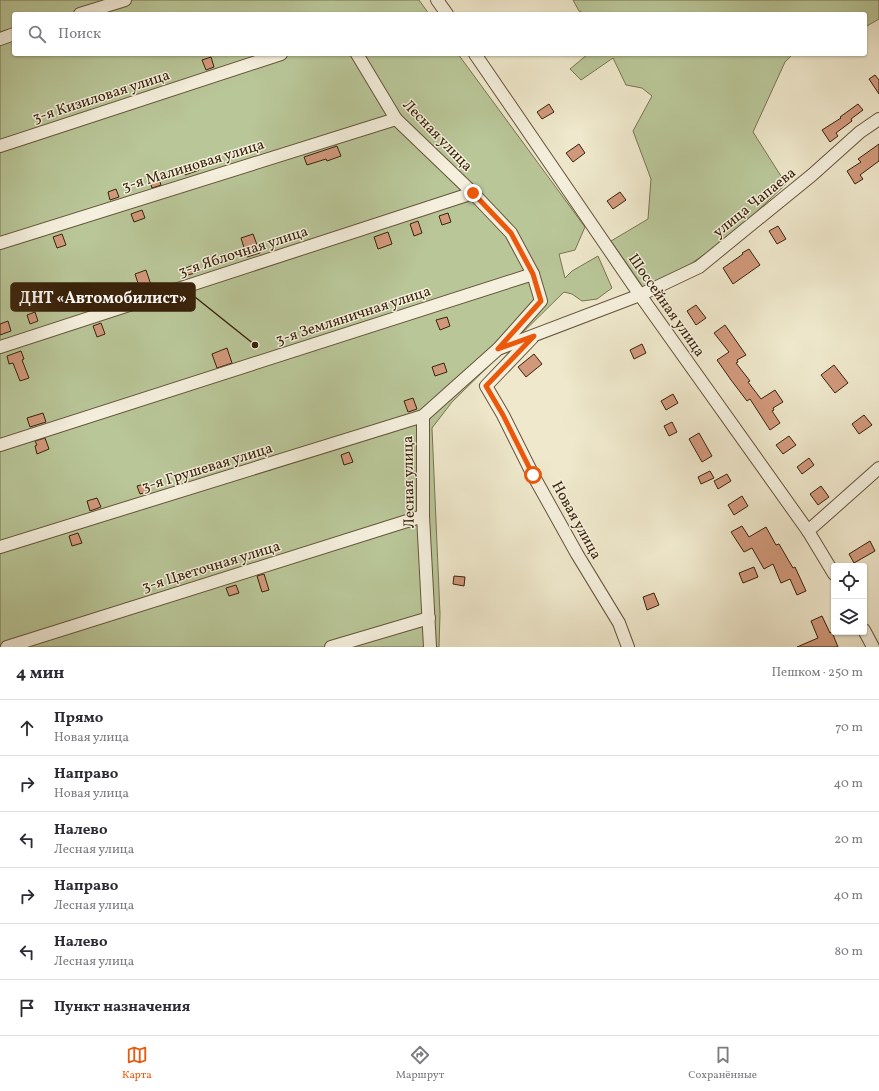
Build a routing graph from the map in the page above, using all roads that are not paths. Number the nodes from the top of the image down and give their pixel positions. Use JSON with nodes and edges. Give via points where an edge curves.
{"nodes":[{"id":1,"x":125,"y":0,"type":"edge"},
{"id":2,"x":437,"y":0,"type":"edge"},
{"id":3,"x":86,"y":12,"type":"edge"},
{"id":4,"x":446,"y":12,"type":"edge"},
{"id":5,"x":12,"y":35,"type":"edge"},
{"id":6,"x":0,"y":39,"type":"edge"},
{"id":7,"x":275,"y":56,"type":"edge"},
{"id":8,"x":357,"y":56,"type":"edge"},
{"id":9,"x":476,"y":56,"type":"edge"},
{"id":10,"x":396,"y":119,"type":"junction"},
{"id":11,"x":879,"y":119,"type":"edge"},
{"id":12,"x":0,"y":146,"type":"edge"},
{"id":13,"x":473,"y":193,"type":"junction"},
{"id":14,"x":0,"y":243,"type":"edge"},
{"id":15,"x":533,"y":274,"type":"junction"},
{"id":16,"x":640,"y":295,"type":"junction"},
{"id":17,"x":534,"y":336,"type":"junction"},
{"id":18,"x":0,"y":347,"type":"edge"},
{"id":19,"x":498,"y":349,"type":"junction"},
{"id":20,"x":423,"y":416,"type":"junction"},
{"id":21,"x":0,"y":445,"type":"edge"},
{"id":22,"x":879,"y":468,"type":"edge"},
{"id":23,"x":423,"y":516,"type":"junction"},
{"id":24,"x":808,"y":531,"type":"junction"},
{"id":25,"x":0,"y":547,"type":"edge"},
{"id":26,"x":831,"y":569,"type":"edge"},
{"id":27,"x":429,"y":618,"type":"junction"},
{"id":28,"x":867,"y":635,"type":"edge"},
{"id":29,"x":7,"y":647,"type":"edge"},
{"id":30,"x":331,"y":647,"type":"edge"},
{"id":31,"x":430,"y":647,"type":"edge"},
{"id":32,"x":628,"y":647,"type":"edge"},
{"id":33,"x":873,"y":647,"type":"edge"}],
"edges":[{"from":1,"to":3,"type":"street"},
{"from":2,"to":4,"type":"street"},
{"from":5,"to":6,"type":"street"},
{"from":7,"to":12,"type":"street","name":"3-я Кизиловая улица"},
{"from":8,"to":10,"type":"street","name":"Лесная улица"},
{"from":9,"to":16,"type":"street","name":"Шоссейная улица"},
{"from":10,"to":13,"type":"street","name":"Лесная улица"},
{"from":10,"to":14,"type":"street","name":"3-я Малиновая улица"},
{"from":11,"to":16,"type":"street","name":"улица Чапаева","via":[[860,132],[812,175],[699,267]]},
{"from":13,"to":15,"type":"street","name":"Лесная улица","via":[[511,233]]},
{"from":13,"to":18,"type":"street","name":"3-я Яблочная улица"},
{"from":15,"to":19,"type":"street","name":"Лесная улица","via":[[541,301]]},
{"from":15,"to":21,"type":"street","name":"3-я Земляничная улица"},
{"from":16,"to":17,"type":"street","name":"Лесная улица"},
{"from":16,"to":24,"type":"street","name":"Шоссейная улица"},
{"from":17,"to":19,"type":"street","name":"Лесная улица"},
{"from":17,"to":32,"type":"street","name":"Новая улица","via":[[486,386],[533,475],[618,623]]},
{"from":19,"to":20,"type":"street","name":"Лесная улица"},
{"from":20,"to":23,"type":"street","name":"Лесная улица"},
{"from":20,"to":25,"type":"street","name":"3-я Грушевая улица"},
{"from":22,"to":24,"type":"street"},
{"from":23,"to":27,"type":"street","name":"Лесная улица"},
{"from":23,"to":29,"type":"street","name":"3-я Цветочная улица"},
{"from":24,"to":26,"type":"street","name":"Шоссейная улица"},
{"from":27,"to":30,"type":"street"},
{"from":27,"to":31,"type":"street","name":"Лесная улица"},
{"from":28,"to":33,"type":"street"}]}
